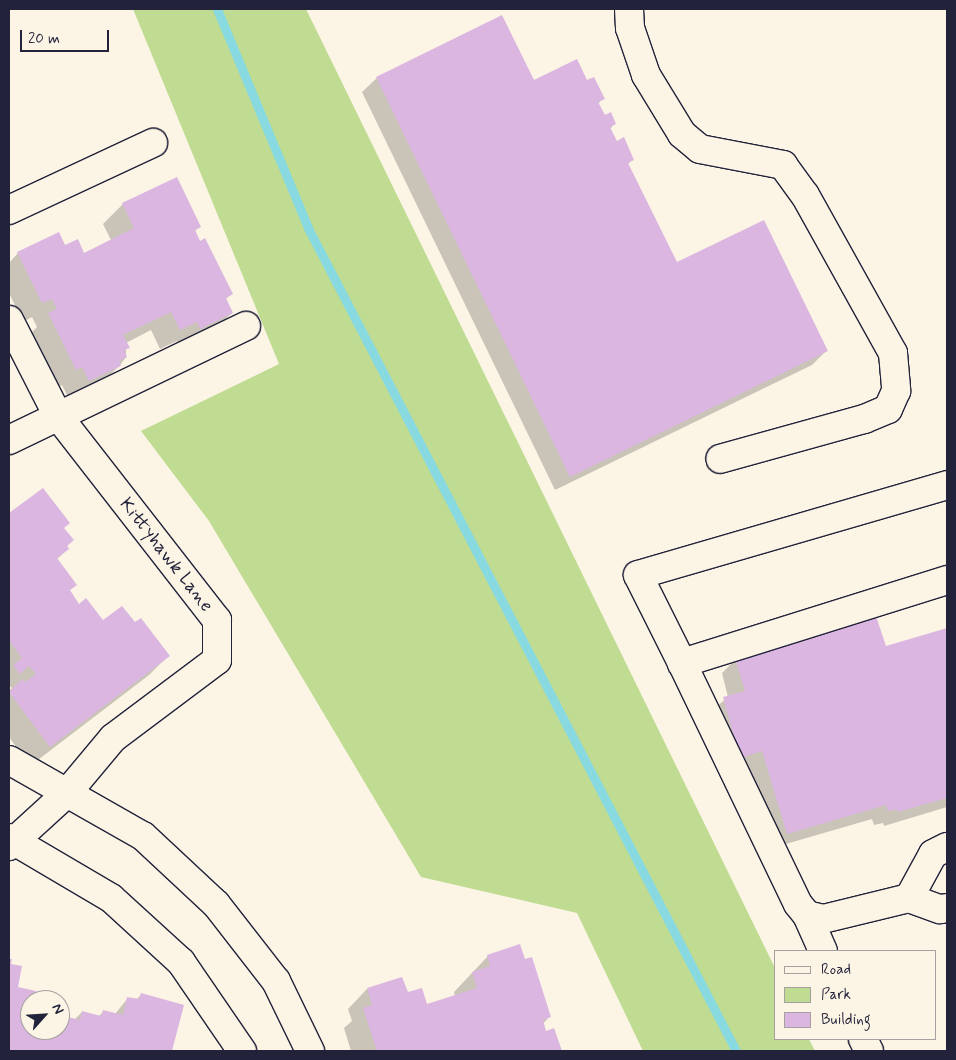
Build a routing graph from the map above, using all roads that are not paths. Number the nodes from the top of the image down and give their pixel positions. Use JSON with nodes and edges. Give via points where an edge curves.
{"nodes":[{"id":1,"x":629,"y":9,"type":"edge"},
{"id":2,"x":153,"y":143,"type":"dead end"},
{"id":3,"x":9,"y":210,"type":"edge"},
{"id":4,"x":9,"y":320,"type":"edge"},
{"id":5,"x":246,"y":326,"type":"dead end"},
{"id":6,"x":58,"y":416,"type":"junction"},
{"id":7,"x":9,"y":440,"type":"edge"},
{"id":8,"x":720,"y":459,"type":"dead end"},
{"id":9,"x":947,"y":485,"type":"edge"},
{"id":10,"x":947,"y":580,"type":"edge"},
{"id":11,"x":682,"y":663,"type":"junction"},
{"id":12,"x":9,"y":760,"type":"edge"},
{"id":13,"x":67,"y":793,"type":"junction"},
{"id":14,"x":11,"y":842,"type":"edge"},
{"id":15,"x":947,"y":847,"type":"edge"},
{"id":16,"x":909,"y":898,"type":"junction"},
{"id":17,"x":947,"y":908,"type":"edge"},
{"id":18,"x":807,"y":914,"type":"junction"},
{"id":19,"x":823,"y":950,"type":"edge"},
{"id":20,"x":242,"y":1051,"type":"edge"},
{"id":21,"x":310,"y":1051,"type":"edge"}],
"edges":[{"from":1,"to":8,"type":"street","via":[[630,28],[646,75],[682,134],[700,149],[783,165],[805,196],[893,353],[896,391],[888,409],[864,419]]},
{"from":2,"to":3,"type":"street"},
{"from":4,"to":6,"type":"street","name":"Kittyhawk Lane"},
{"from":5,"to":6,"type":"street"},
{"from":6,"to":7,"type":"street"},
{"from":6,"to":13,"type":"street","name":"Kittyhawk Lane","via":[[217,620],[217,660],[113,738]]},
{"from":9,"to":11,"type":"street","via":[[638,575]]},
{"from":10,"to":11,"type":"street"},
{"from":11,"to":18,"type":"street","via":[[798,904]]},
{"from":12,"to":13,"type":"street"},
{"from":13,"to":14,"type":"street","name":"Kittyhawk Lane"},
{"from":13,"to":21,"type":"street","via":[[143,836],[216,904],[276,981]]},
{"from":14,"to":20,"type":"street","via":[[111,898],[181,962]]},
{"from":15,"to":16,"type":"street","via":[[934,854]]},
{"from":16,"to":17,"type":"street","via":[[940,909]]},
{"from":16,"to":18,"type":"street","via":[[822,919]]},
{"from":18,"to":19,"type":"street"}]}
